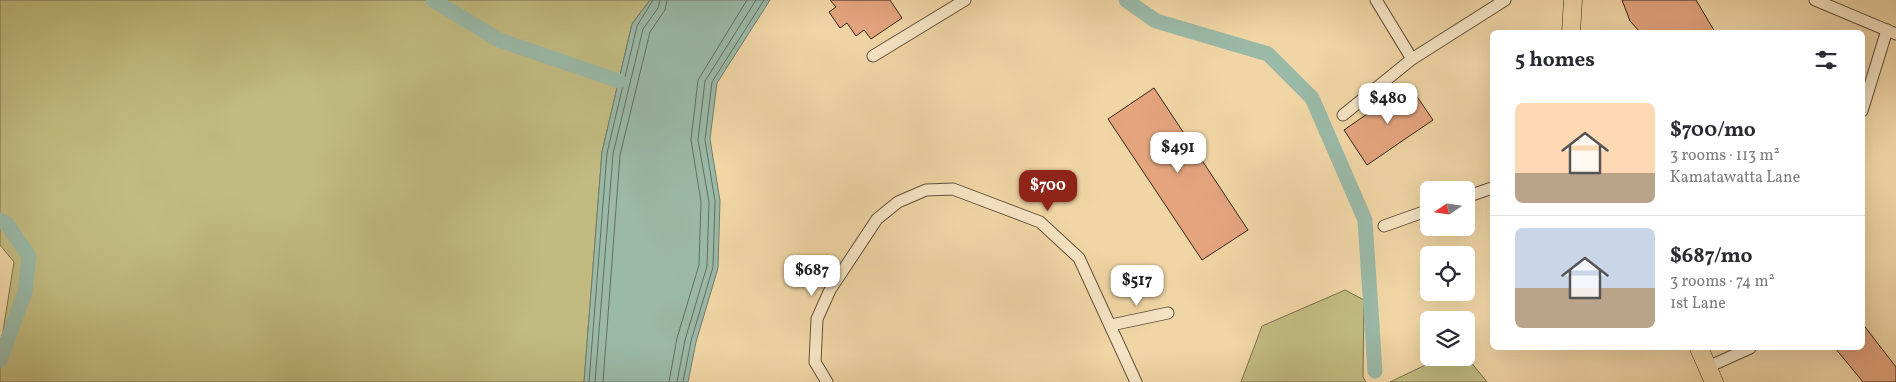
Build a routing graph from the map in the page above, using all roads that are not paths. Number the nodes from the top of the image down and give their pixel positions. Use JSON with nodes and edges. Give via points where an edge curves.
{"nodes":[{"id":1,"x":965,"y":0,"type":"edge"},
{"id":2,"x":1376,"y":0,"type":"edge"},
{"id":3,"x":1505,"y":0,"type":"edge"},
{"id":4,"x":1573,"y":0,"type":"edge"},
{"id":5,"x":1815,"y":0,"type":"edge"},
{"id":6,"x":1571,"y":30,"type":"edge"},
{"id":7,"x":1891,"y":32,"type":"edge"},
{"id":8,"x":873,"y":56,"type":"dead end"},
{"id":9,"x":1412,"y":59,"type":"junction"},
{"id":10,"x":1865,"y":103,"type":"edge"},
{"id":11,"x":1344,"y":115,"type":"dead end"},
{"id":12,"x":1490,"y":189,"type":"edge"},
{"id":13,"x":1475,"y":194,"type":"edge"},
{"id":14,"x":1420,"y":213,"type":"edge"},
{"id":15,"x":1384,"y":226,"type":"dead end"},
{"id":16,"x":1168,"y":313,"type":"dead end"},
{"id":17,"x":1112,"y":326,"type":"junction"},
{"id":18,"x":1700,"y":350,"type":"edge"},
{"id":19,"x":1747,"y":350,"type":"edge"},
{"id":20,"x":1711,"y":374,"type":"edge"},
{"id":21,"x":827,"y":382,"type":"edge"},
{"id":22,"x":1136,"y":382,"type":"edge"}],
"edges":[{"from":1,"to":8,"type":"street"},
{"from":2,"to":9,"type":"street"},
{"from":3,"to":9,"type":"street"},
{"from":4,"to":6,"type":"main road"},
{"from":5,"to":7,"type":"street"},
{"from":7,"to":10,"type":"street"},
{"from":9,"to":11,"type":"street"},
{"from":12,"to":13,"type":"street"},
{"from":14,"to":15,"type":"street"},
{"from":16,"to":17,"type":"street"},
{"from":17,"to":21,"type":"street","via":[[1079,258],[1040,222],[953,189],[926,190],[898,202],[877,219],[830,290],[816,319],[815,362]]},
{"from":17,"to":22,"type":"street"},
{"from":18,"to":20,"type":"main road"},
{"from":19,"to":20,"type":"street"}]}
